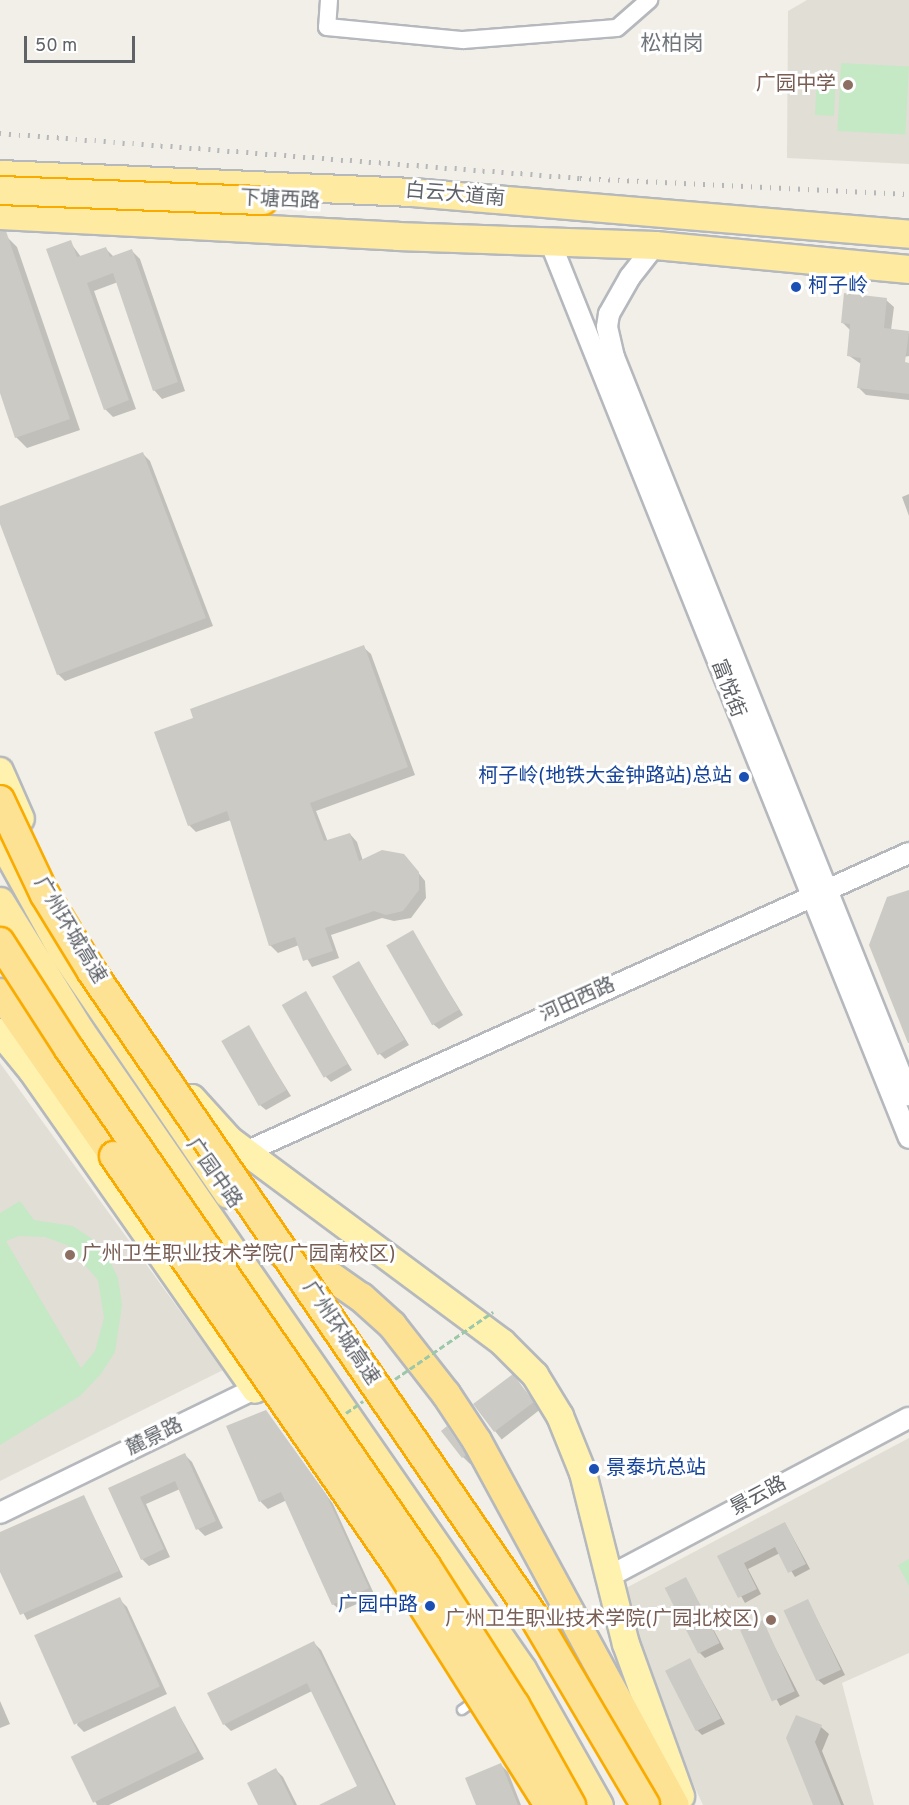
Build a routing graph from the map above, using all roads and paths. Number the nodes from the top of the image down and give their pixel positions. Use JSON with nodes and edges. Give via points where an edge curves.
{"nodes":[{"id":1,"x":329,"y":0,"type":"edge"},
{"id":2,"x":649,"y":0,"type":"edge"},
{"id":3,"x":0,"y":174,"type":"edge"},
{"id":4,"x":0,"y":190,"type":"edge"},
{"id":5,"x":0,"y":205,"type":"edge"},
{"id":6,"x":561,"y":206,"type":"junction"},
{"id":7,"x":263,"y":207,"type":"junction"},
{"id":8,"x":0,"y":215,"type":"edge"},
{"id":9,"x":909,"y":234,"type":"edge"},
{"id":10,"x":549,"y":239,"type":"junction"},
{"id":11,"x":655,"y":245,"type":"junction"},
{"id":12,"x":909,"y":268,"type":"edge"},
{"id":13,"x":0,"y":771,"type":"edge"},
{"id":14,"x":5,"y":798,"type":"edge"},
{"id":15,"x":0,"y":839,"type":"edge"},
{"id":16,"x":909,"y":853,"type":"edge"},
{"id":17,"x":818,"y":893,"type":"junction"},
{"id":18,"x":0,"y":901,"type":"edge"},
{"id":19,"x":0,"y":942,"type":"edge"},
{"id":20,"x":31,"y":953,"type":"junction"},
{"id":21,"x":0,"y":993,"type":"edge"},
{"id":22,"x":869,"y":1018,"type":"junction"},
{"id":23,"x":145,"y":1031,"type":"junction"},
{"id":24,"x":0,"y":1032,"type":"edge"},
{"id":25,"x":148,"y":1081,"type":"junction"},
{"id":26,"x":909,"y":1095,"type":"edge"},
{"id":27,"x":142,"y":1120,"type":"junction"},
{"id":28,"x":909,"y":1138,"type":"edge"},
{"id":29,"x":248,"y":1151,"type":"junction"},
{"id":30,"x":158,"y":1197,"type":"junction"},
{"id":31,"x":260,"y":1241,"type":"junction"},
{"id":32,"x":493,"y":1312,"type":"dead end"},
{"id":33,"x":308,"y":1358,"type":"junction"},
{"id":34,"x":282,"y":1374,"type":"junction"},
{"id":35,"x":387,"y":1384,"type":"dead end"},
{"id":36,"x":255,"y":1390,"type":"junction"},
{"id":37,"x":368,"y":1397,"type":"dead end"},
{"id":38,"x":339,"y":1417,"type":"dead end"},
{"id":39,"x":909,"y":1418,"type":"edge"},
{"id":40,"x":0,"y":1513,"type":"edge"},
{"id":41,"x":610,"y":1576,"type":"junction"},
{"id":42,"x":523,"y":1620,"type":"junction"},
{"id":43,"x":522,"y":1669,"type":"junction"},
{"id":44,"x":491,"y":1690,"type":"junction"},
{"id":45,"x":462,"y":1710,"type":"dead end"},
{"id":46,"x":583,"y":1772,"type":"junction"},
{"id":47,"x":549,"y":1805,"type":"edge"},
{"id":48,"x":562,"y":1805,"type":"edge"},
{"id":49,"x":571,"y":1805,"type":"edge"},
{"id":50,"x":584,"y":1805,"type":"edge"},
{"id":51,"x":599,"y":1805,"type":"edge"},
{"id":52,"x":630,"y":1805,"type":"edge"},
{"id":53,"x":645,"y":1805,"type":"edge"},
{"id":54,"x":656,"y":1805,"type":"edge"},
{"id":55,"x":675,"y":1805,"type":"edge"},
{"id":56,"x":684,"y":1805,"type":"edge"}],
"edges":[{"from":1,"to":2,"type":"street","via":[[327,27],[463,40],[617,28]]},
{"from":3,"to":6,"type":"highway","name":"白云大道南","via":[[412,192]]},
{"from":4,"to":7,"type":"highway","name":"下塘西路","bridge":true},
{"from":5,"to":7,"type":"highway","name":"下塘西路"},
{"from":6,"to":7,"type":"highway","name":"下塘西路","via":[[460,211]]},
{"from":6,"to":9,"type":"highway","name":"白云大道南"},
{"from":7,"to":10,"type":"highway","name":"下塘西路"},
{"from":8,"to":10,"type":"highway","name":"白云大道南","via":[[406,237]]},
{"from":10,"to":11,"type":"highway","name":"白云大道南"},
{"from":10,"to":17,"type":"street","name":"富悦街"},
{"from":11,"to":12,"type":"highway","name":"白云大道南"},
{"from":11,"to":17,"type":"street","name":"富悦街","via":[[630,276],[609,314],[610,343]]},
{"from":13,"to":14,"type":"main road"},
{"from":14,"to":23,"type":"main road","via":[[70,913]]},
{"from":14,"to":53,"type":"highway","name":"广州环城高速","bridge":true,"via":[[45,895],[92,972],[528,1608]]},
{"from":15,"to":25,"type":"highway","name":"广园中路","via":[[39,913]]},
{"from":16,"to":17,"type":"street","name":"河田西路"},
{"from":17,"to":22,"type":"street","name":"富悦街"},
{"from":17,"to":29,"type":"street","name":"河田西路"},
{"from":18,"to":20,"type":"highway","name":"广园中路"},
{"from":19,"to":49,"type":"highway","bridge":true,"via":[[104,1101],[426,1566],[515,1705]]},
{"from":20,"to":27,"type":"highway","name":"广园中路"},
{"from":20,"to":30,"type":"main road","via":[[41,995],[64,1053]]},
{"from":21,"to":47,"type":"highway","bridge":true,"via":[[401,1571]]},
{"from":22,"to":26,"type":"street","name":"富悦街"},
{"from":22,"to":28,"type":"street","name":"富悦街"},
{"from":23,"to":25,"type":"main road"},
{"from":23,"to":29,"type":"main road","via":[[201,1111]]},
{"from":24,"to":36,"type":"main road","via":[[32,1071]]},
{"from":25,"to":31,"type":"highway","name":"广园中路"},
{"from":27,"to":30,"type":"main road"},
{"from":27,"to":33,"type":"highway","name":"广园中路"},
{"from":29,"to":31,"type":"main road"},
{"from":29,"to":41,"type":"main road","via":[[502,1342],[535,1375],[572,1442]]},
{"from":30,"to":34,"type":"main road"},
{"from":31,"to":42,"type":"highway","name":"广园中路"},
{"from":31,"to":55,"type":"highway","via":[[329,1275],[361,1297],[420,1357],[477,1442]]},
{"from":32,"to":35,"type":"path","bridge":true},
{"from":33,"to":34,"type":"street","name":"麓景路"},
{"from":33,"to":43,"type":"highway","name":"广园中路"},
{"from":34,"to":36,"type":"street","name":"麓景路"},
{"from":34,"to":44,"type":"main road"},
{"from":36,"to":40,"type":"street","name":"麓景路"},
{"from":37,"to":38,"type":"path","bridge":true},
{"from":39,"to":41,"type":"street","name":"景云路"},
{"from":41,"to":56,"type":"main road","via":[[639,1686]]},
{"from":42,"to":52,"type":"main road","name":"广园中路","via":[[592,1732]]},
{"from":42,"to":54,"type":"highway","via":[[581,1678],[629,1750]]},
{"from":43,"to":44,"type":"lane"},
{"from":43,"to":46,"type":"highway","name":"广园中路"},
{"from":44,"to":45,"type":"lane"},
{"from":44,"to":48,"type":"main road"},
{"from":46,"to":50,"type":"main road"},
{"from":46,"to":51,"type":"highway","name":"广园中路"}]}
